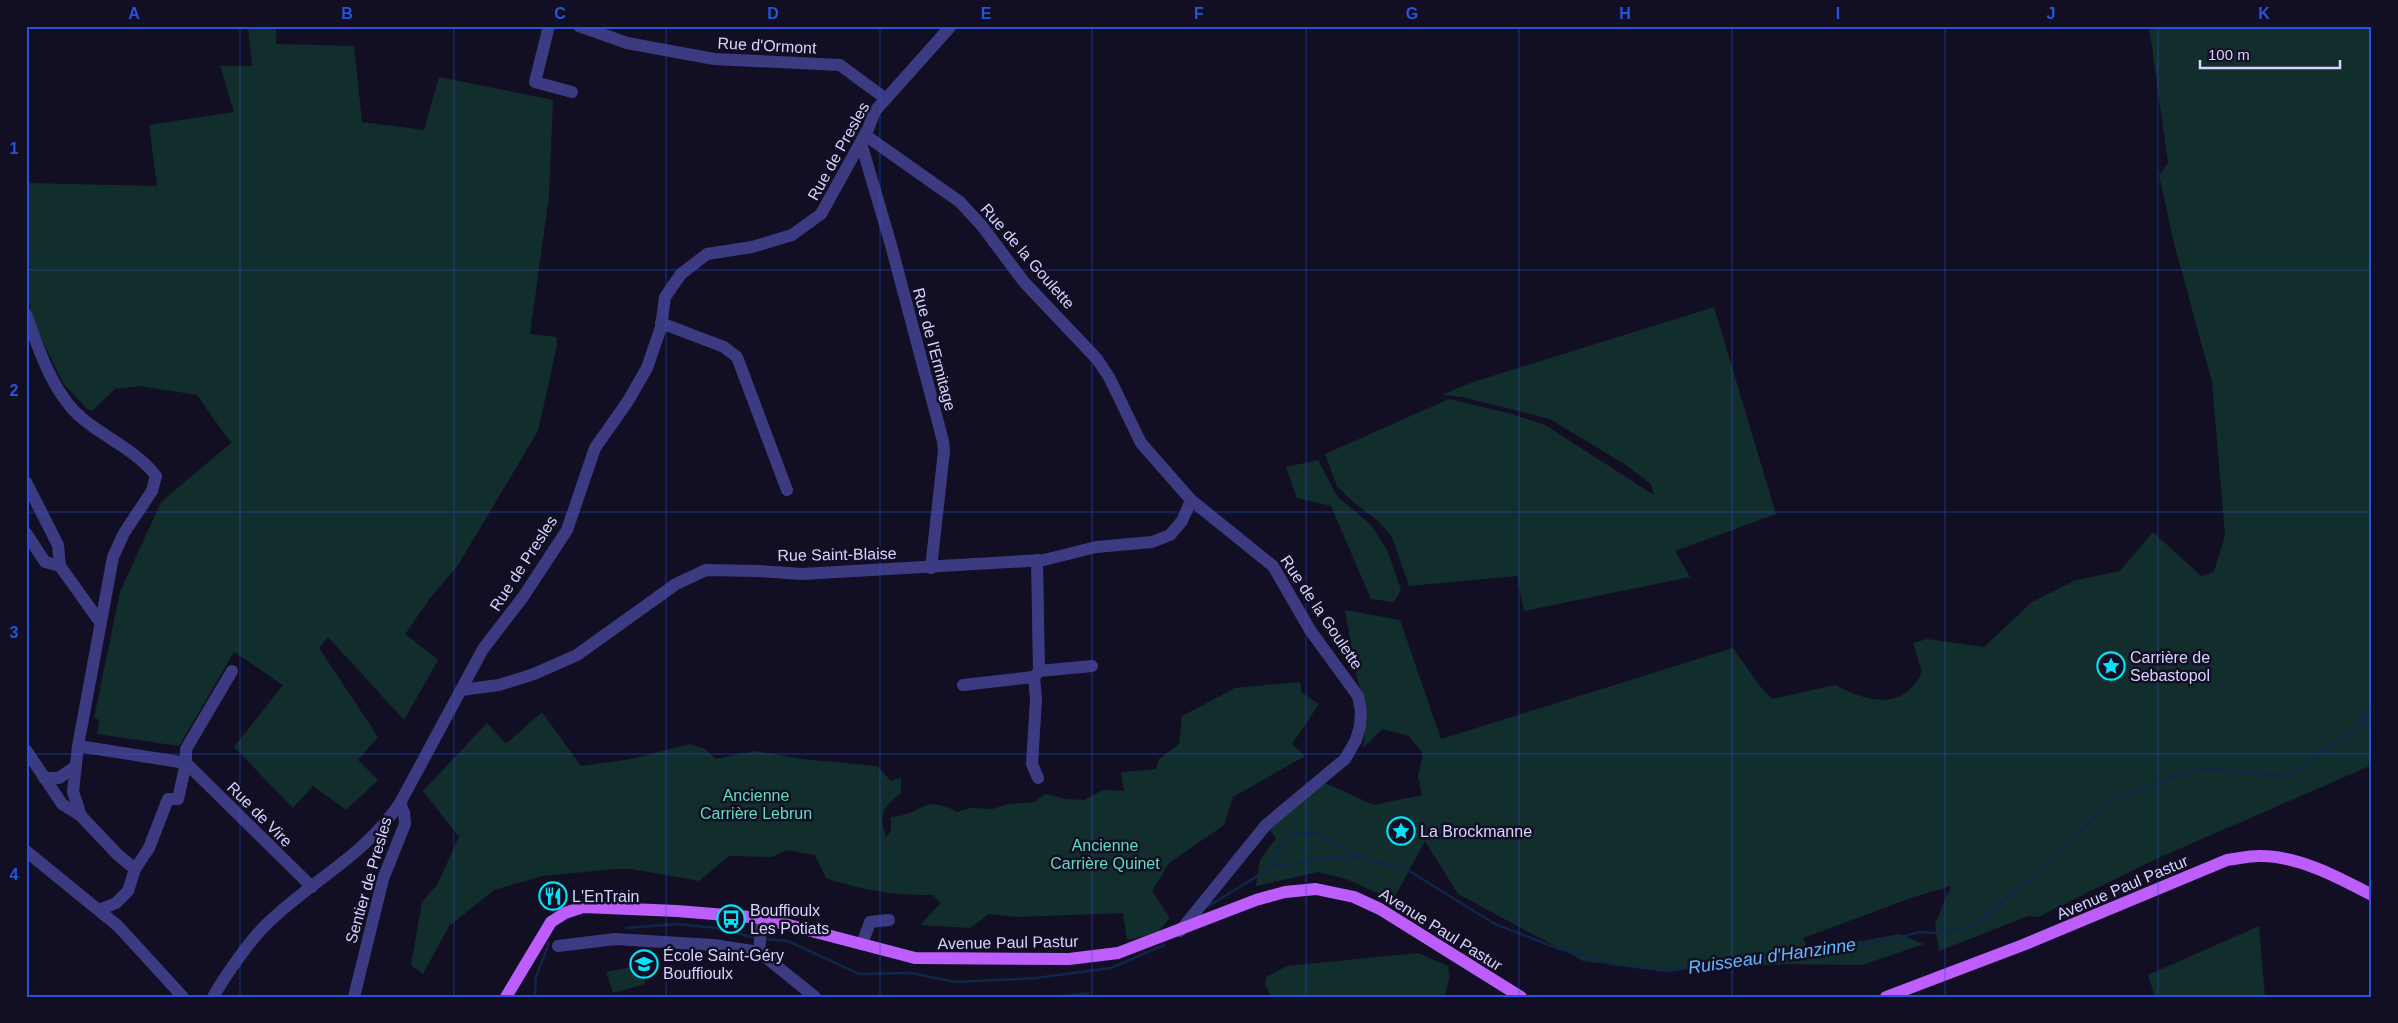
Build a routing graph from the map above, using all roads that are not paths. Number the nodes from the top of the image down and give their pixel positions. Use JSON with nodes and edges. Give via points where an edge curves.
{"nodes":[{"id":1,"x":549,"y":26,"type":"edge"},
{"id":2,"x":579,"y":26,"type":"edge"},
{"id":3,"x":951,"y":26,"type":"edge"},
{"id":4,"x":572,"y":92,"type":"dead end"},
{"id":5,"x":886,"y":99,"type":"junction"},
{"id":6,"x":863,"y":139,"type":"junction"},
{"id":7,"x":26,"y":314,"type":"edge"},
{"id":8,"x":661,"y":323,"type":"junction"},
{"id":9,"x":26,"y":482,"type":"edge"},
{"id":10,"x":787,"y":490,"type":"dead end"},
{"id":11,"x":1191,"y":500,"type":"junction"},
{"id":12,"x":26,"y":533,"type":"edge"},
{"id":13,"x":1037,"y":560,"type":"junction"},
{"id":14,"x":60,"y":566,"type":"junction"},
{"id":15,"x":930,"y":568,"type":"junction"},
{"id":16,"x":100,"y":622,"type":"junction"},
{"id":17,"x":1092,"y":666,"type":"dead end"},
{"id":18,"x":232,"y":671,"type":"dead end"},
{"id":19,"x":1036,"y":674,"type":"junction"},
{"id":20,"x":963,"y":685,"type":"dead end"},
{"id":21,"x":461,"y":690,"type":"junction"},
{"id":22,"x":78,"y":746,"type":"junction"},
{"id":23,"x":26,"y":750,"type":"edge"},
{"id":24,"x":186,"y":763,"type":"junction"},
{"id":25,"x":76,"y":766,"type":"junction"},
{"id":26,"x":44,"y":778,"type":"junction"},
{"id":27,"x":1038,"y":778,"type":"dead end"},
{"id":28,"x":400,"y":803,"type":"junction"},
{"id":29,"x":81,"y":816,"type":"junction"},
{"id":30,"x":26,"y":851,"type":"edge"},
{"id":31,"x":135,"y":869,"type":"junction"},
{"id":32,"x":312,"y":887,"type":"junction"},
{"id":33,"x":2372,"y":896,"type":"edge"},
{"id":34,"x":100,"y":910,"type":"junction"},
{"id":35,"x":762,"y":918,"type":"junction"},
{"id":36,"x":889,"y":920,"type":"dead end"},
{"id":37,"x":1180,"y":930,"type":"junction"},
{"id":38,"x":760,"y":944,"type":"junction"},
{"id":39,"x":862,"y":944,"type":"junction"},
{"id":40,"x":558,"y":946,"type":"dead end"},
{"id":41,"x":183,"y":997,"type":"edge"},
{"id":42,"x":213,"y":997,"type":"edge"},
{"id":43,"x":354,"y":997,"type":"edge"},
{"id":44,"x":506,"y":997,"type":"edge"},
{"id":45,"x":815,"y":997,"type":"edge"},
{"id":46,"x":1521,"y":997,"type":"edge"},
{"id":47,"x":1886,"y":997,"type":"edge"}],
"edges":[{"from":1,"to":4,"type":"street","via":[[535,82]]},
{"from":2,"to":5,"type":"street","name":"Rue d'Ormont","via":[[627,43],[714,59],[840,65]]},
{"from":3,"to":5,"type":"street","name":"Rue de Presles"},
{"from":5,"to":6,"type":"street","name":"Rue de Presles","via":[[875,111]]},
{"from":6,"to":8,"type":"street","name":"Rue de Presles","via":[[821,214],[792,235],[752,247],[707,254],[681,274],[665,297]]},
{"from":6,"to":11,"type":"street","name":"Rue de la Goulette","via":[[960,202],[982,226],[1024,282],[1097,359],[1142,443]]},
{"from":6,"to":15,"type":"street","name":"Rue de l'Ermitage","via":[[943,441]]},
{"from":7,"to":16,"type":"street","via":[[40,355],[61,394],[82,418],[146,462],[156,476],[152,492],[112,557]]},
{"from":8,"to":10,"type":"street","via":[[724,347],[737,357]]},
{"from":8,"to":21,"type":"street","name":"Rue de Presles","via":[[647,368],[628,402],[595,448],[567,530],[523,597],[483,649]]},
{"from":9,"to":14,"type":"street","via":[[58,545]]},
{"from":11,"to":13,"type":"street","name":"Rue Saint-Blaise","via":[[1182,521],[1170,535],[1152,542],[1096,547]]},
{"from":11,"to":37,"type":"street","name":"Rue de la Goulette","via":[[1273,566],[1310,630],[1349,680],[1358,696],[1361,711],[1356,740],[1345,759],[1266,825]]},
{"from":12,"to":14,"type":"street","via":[[45,562]]},
{"from":13,"to":15,"type":"street","name":"Rue Saint-Blaise"},
{"from":13,"to":19,"type":"street"},
{"from":14,"to":16,"type":"street"},
{"from":15,"to":21,"type":"street","name":"Rue Saint-Blaise","via":[[802,574],[706,570],[676,584],[577,655],[500,685]]},
{"from":16,"to":22,"type":"street"},
{"from":17,"to":19,"type":"street"},
{"from":18,"to":24,"type":"street","via":[[186,749]]},
{"from":19,"to":20,"type":"street"},
{"from":19,"to":27,"type":"street","via":[[1032,764]]},
{"from":21,"to":28,"type":"street","name":"Rue de Presles"},
{"from":22,"to":24,"type":"street"},
{"from":22,"to":25,"type":"street"},
{"from":23,"to":26,"type":"street"},
{"from":24,"to":31,"type":"street","via":[[178,798],[168,800],[149,848]]},
{"from":24,"to":32,"type":"street","name":"Rue de Vire"},
{"from":25,"to":26,"type":"street","via":[[60,778]]},
{"from":25,"to":29,"type":"street","via":[[73,792]]},
{"from":26,"to":29,"type":"street","via":[[62,804]]},
{"from":28,"to":32,"type":"street","name":"Rue de Presles","via":[[388,821],[346,862]]},
{"from":28,"to":43,"type":"street","name":"Sentier de Presles","via":[[405,824],[383,879]]},
{"from":29,"to":31,"type":"street"},
{"from":30,"to":34,"type":"street"},
{"from":31,"to":34,"type":"street","via":[[128,891],[116,903]]},
{"from":32,"to":42,"type":"street","name":"Rue de Presles","via":[[269,921]]},
{"from":33,"to":47,"type":"main road","name":"Avenue Paul Pastur","via":[[2345,881],[2290,859],[2258,856],[2227,860],[2023,945]]},
{"from":34,"to":41,"type":"street"},
{"from":35,"to":38,"type":"street"},
{"from":35,"to":39,"type":"main road","name":"Avenue Paul Pastur"},
{"from":35,"to":44,"type":"main road","name":"Avenue Paul Pastur","via":[[583,907],[551,922]]},
{"from":36,"to":39,"type":"street","via":[[870,922]]},
{"from":37,"to":39,"type":"main road","name":"Avenue Paul Pastur","via":[[1118,953],[1069,959],[915,958]]},
{"from":37,"to":46,"type":"main road","name":"Avenue Paul Pastur","via":[[1285,892],[1334,892],[1380,909]]},
{"from":38,"to":40,"type":"street","via":[[713,945],[615,939]]},
{"from":38,"to":45,"type":"street"}]}
